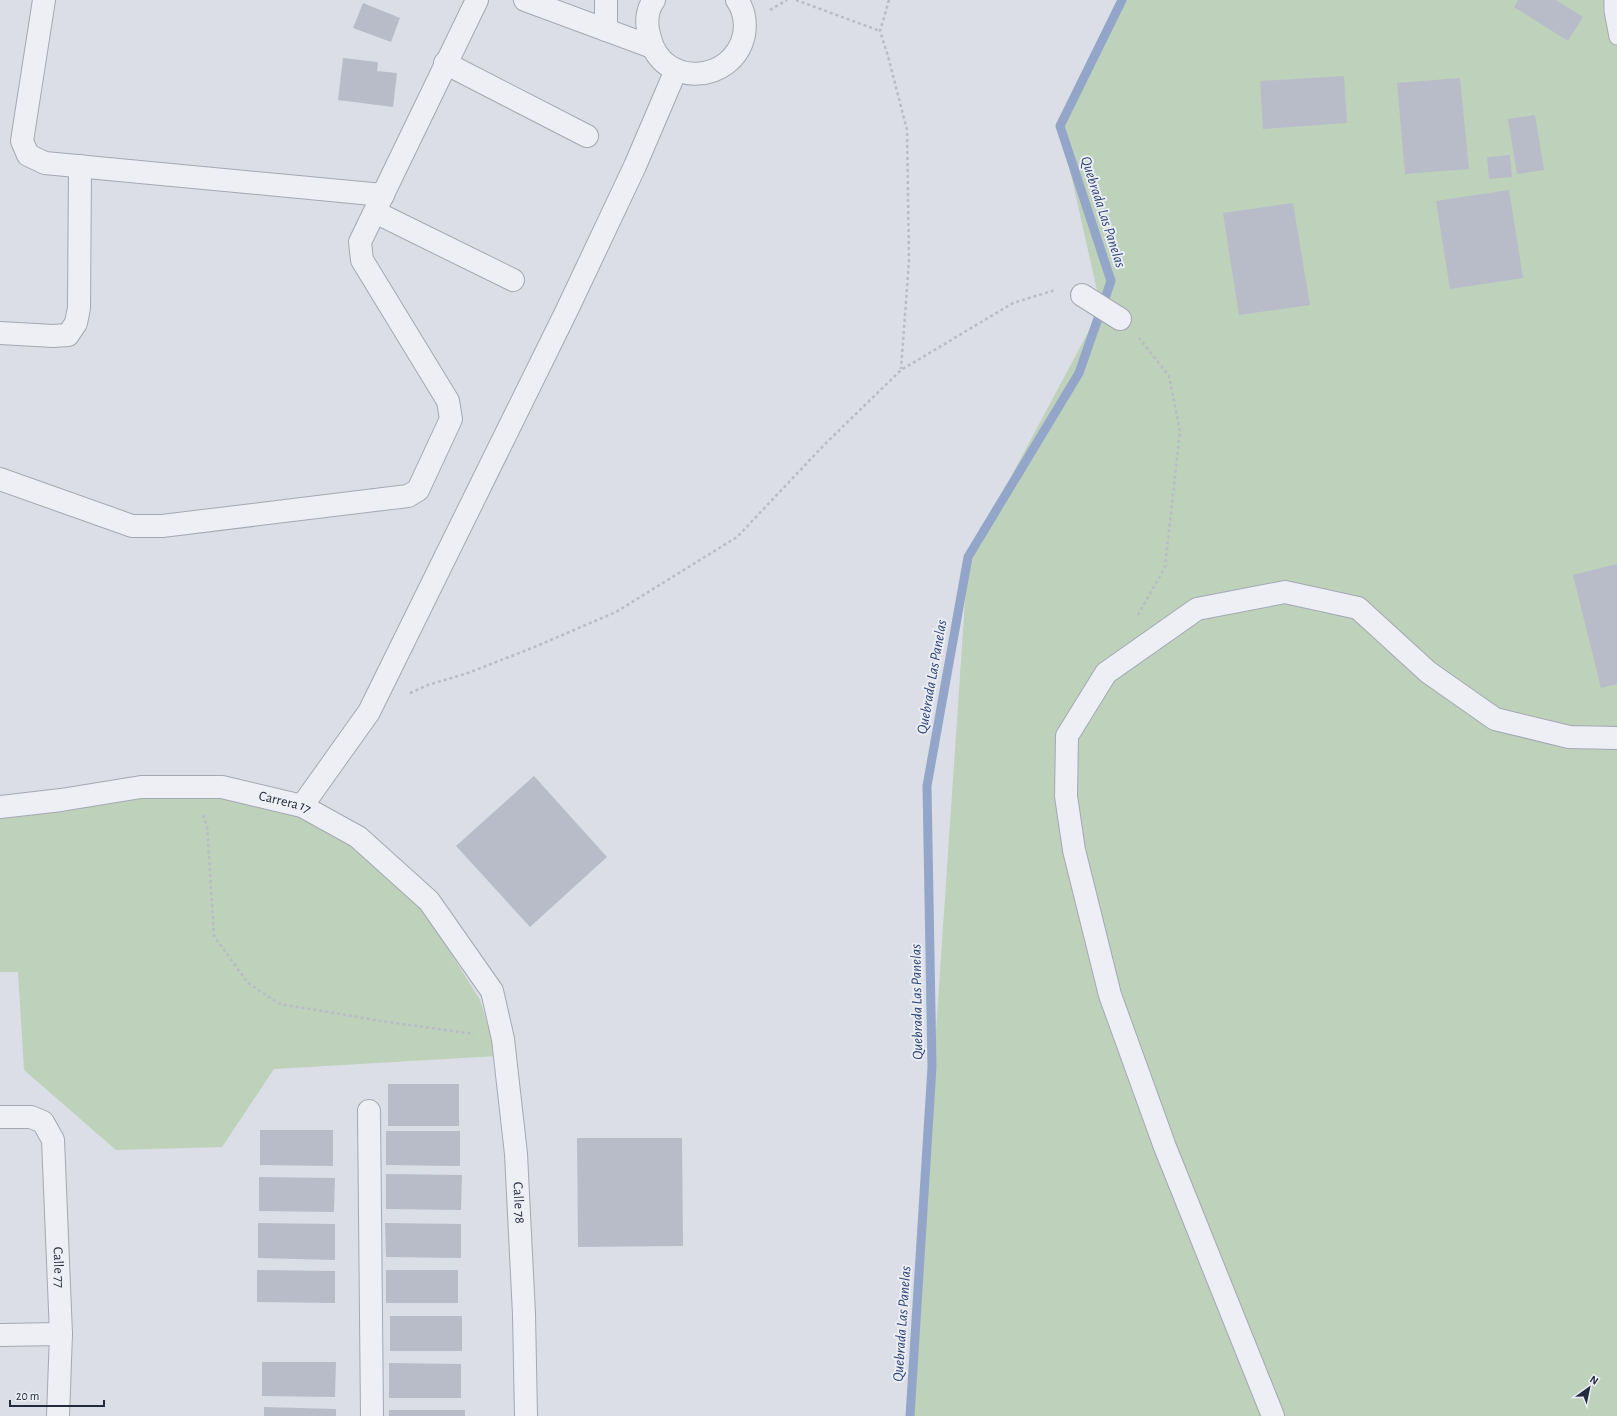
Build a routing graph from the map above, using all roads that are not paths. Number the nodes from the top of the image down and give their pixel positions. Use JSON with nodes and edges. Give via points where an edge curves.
{"nodes":[{"id":1,"x":44,"y":0,"type":"edge"},
{"id":2,"x":477,"y":0,"type":"edge"},
{"id":3,"x":525,"y":0,"type":"edge"},
{"id":4,"x":606,"y":0,"type":"edge"},
{"id":5,"x":738,"y":0,"type":"edge"},
{"id":6,"x":1612,"y":0,"type":"edge"},
{"id":7,"x":646,"y":2,"type":"edge"},
{"id":8,"x":606,"y":30,"type":"junction"},
{"id":9,"x":1617,"y":37,"type":"edge"},
{"id":10,"x":652,"y":47,"type":"junction"},
{"id":11,"x":445,"y":63,"type":"junction"},
{"id":12,"x":676,"y":70,"type":"junction"},
{"id":13,"x":587,"y":136,"type":"dead end"},
{"id":14,"x":80,"y":166,"type":"junction"},
{"id":15,"x":379,"y":203,"type":"junction"},
{"id":16,"x":513,"y":280,"type":"dead end"},
{"id":17,"x":1082,"y":295,"type":"road end"},
{"id":18,"x":1120,"y":320,"type":"road end"},
{"id":19,"x":0,"y":333,"type":"edge"},
{"id":20,"x":0,"y":479,"type":"edge"},
{"id":21,"x":1617,"y":738,"type":"edge"},
{"id":22,"x":302,"y":806,"type":"junction"},
{"id":23,"x":0,"y":807,"type":"edge"},
{"id":24,"x":492,"y":991,"type":"joint"},
{"id":25,"x":369,"y":1111,"type":"dead end"},
{"id":26,"x":0,"y":1117,"type":"edge"},
{"id":27,"x":61,"y":1334,"type":"junction"},
{"id":28,"x":0,"y":1335,"type":"edge"},
{"id":29,"x":58,"y":1416,"type":"edge"},
{"id":30,"x":372,"y":1416,"type":"edge"},
{"id":31,"x":526,"y":1416,"type":"edge"},
{"id":32,"x":1273,"y":1416,"type":"edge"}],
"edges":[{"from":1,"to":14,"type":"street","via":[[22,141],[28,155],[45,163]]},
{"from":2,"to":11,"type":"street"},
{"from":3,"to":8,"type":"street"},
{"from":4,"to":8,"type":"street"},
{"from":5,"to":12,"type":"street","via":[[746,26],[742,45],[731,61],[714,71],[695,75]]},
{"from":6,"to":9,"type":"lane"},
{"from":7,"to":10,"type":"street","via":[[647,27]]},
{"from":8,"to":10,"type":"street"},
{"from":10,"to":12,"type":"street","via":[[662,60]]},
{"from":11,"to":13,"type":"street"},
{"from":11,"to":15,"type":"street"},
{"from":12,"to":22,"type":"street","via":[[635,166],[568,310],[369,712]]},
{"from":14,"to":15,"type":"street"},
{"from":14,"to":19,"type":"street","via":[[79,308],[76,324],[68,335]]},
{"from":15,"to":16,"type":"street"},
{"from":15,"to":20,"type":"street","via":[[360,242],[362,260],[448,401],[451,419],[418,490],[408,496],[162,526],[132,526]]},
{"from":17,"to":18,"type":"street"},
{"from":21,"to":32,"type":"street","via":[[1569,737],[1495,719],[1428,672],[1358,608],[1285,592],[1197,609],[1106,673],[1067,736],[1066,796],[1074,850],[1110,995],[1165,1147]]},
{"from":22,"to":23,"type":"street","name":"Carrera 17","via":[[222,787],[141,787]]},
{"from":22,"to":24,"type":"street","name":"Carrera 17","via":[[358,836],[429,901]]},
{"from":24,"to":31,"type":"street","name":"Calle 78","via":[[503,1039],[516,1154]]},
{"from":25,"to":30,"type":"street"},
{"from":26,"to":27,"type":"street","name":"Calle 77","via":[[31,1117],[43,1122],[53,1140]]},
{"from":27,"to":28,"type":"street"},
{"from":27,"to":29,"type":"street","name":"Calle 77"}]}
